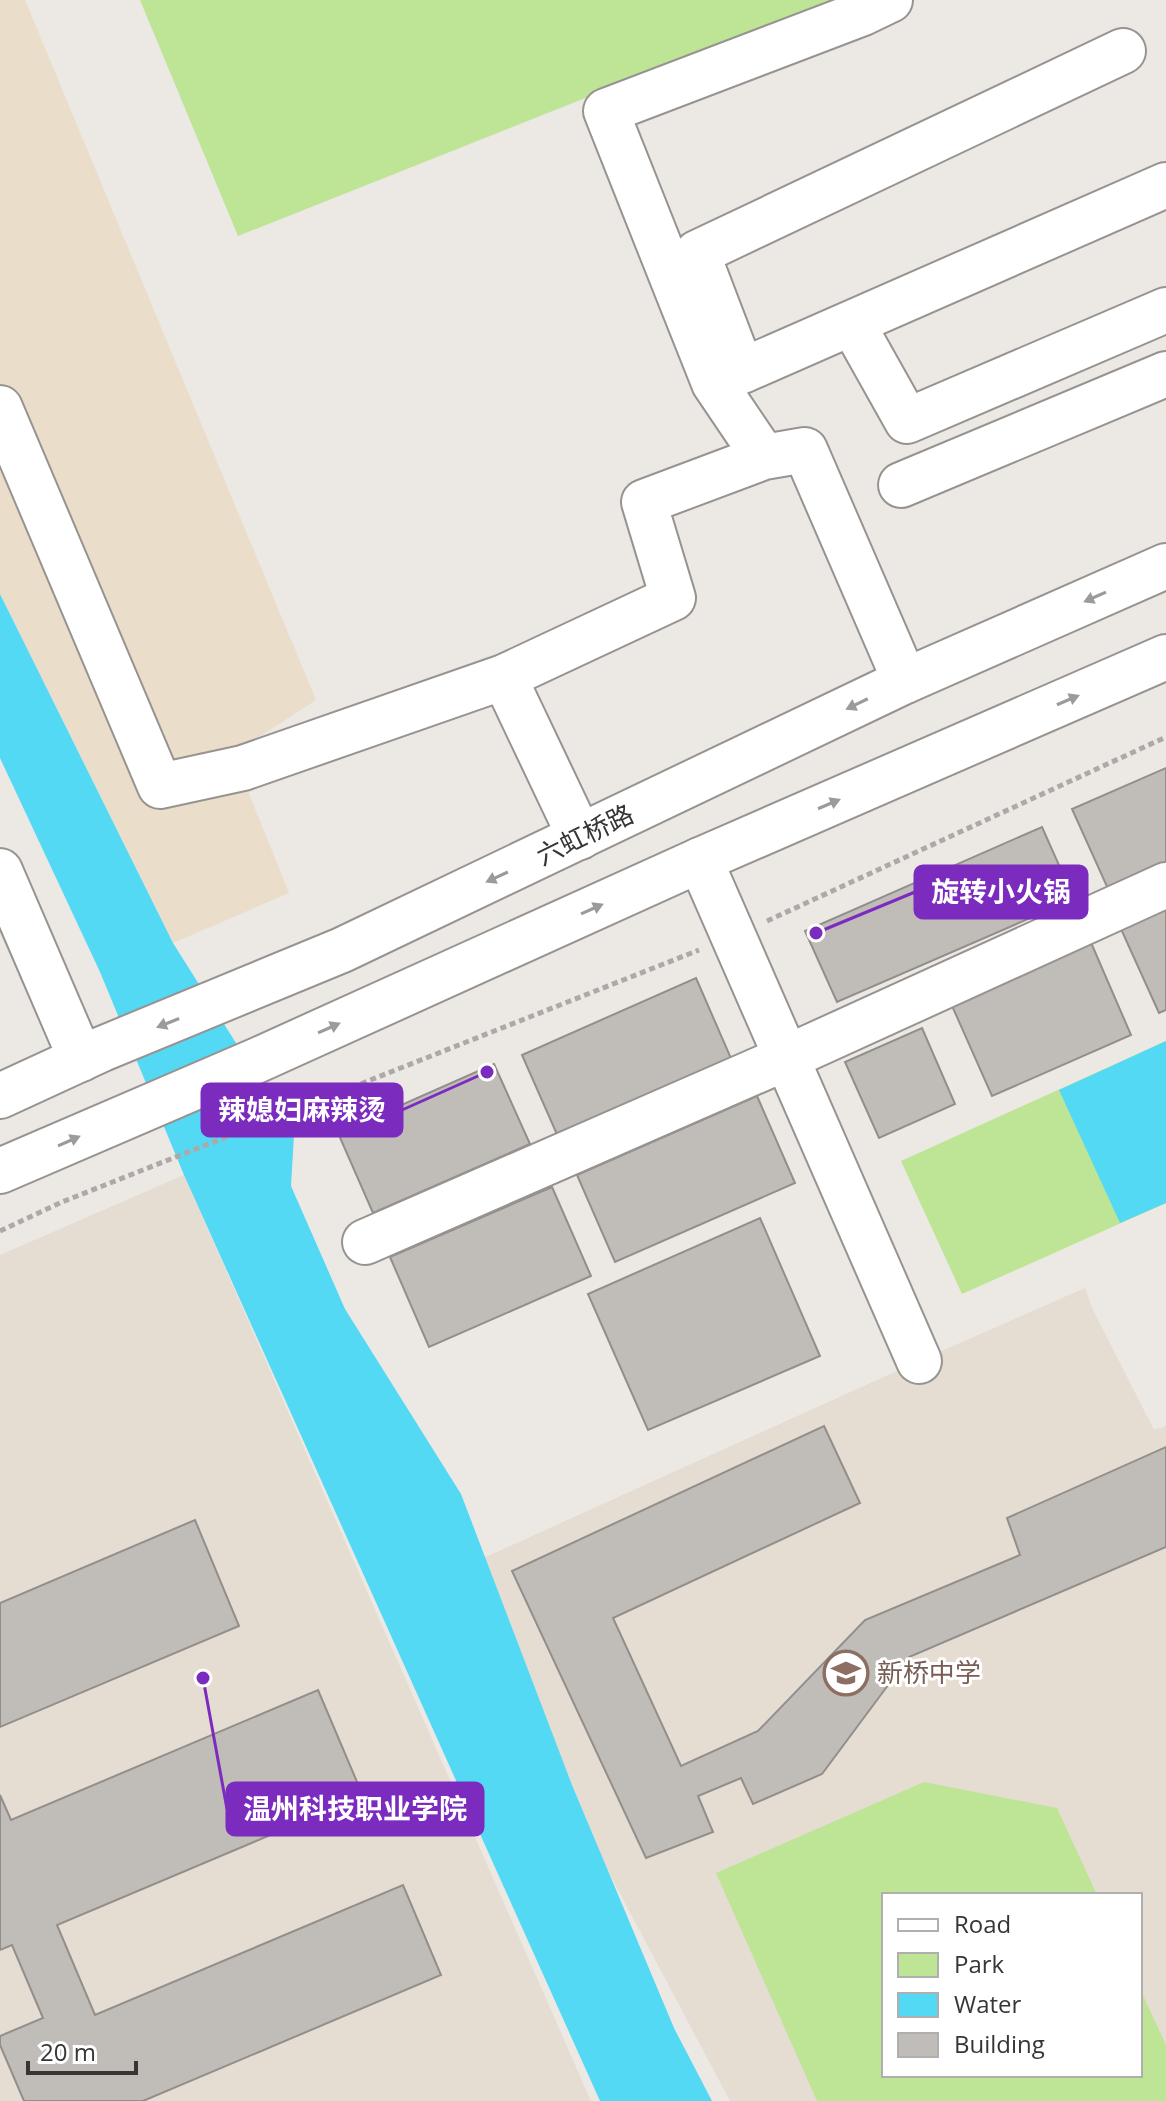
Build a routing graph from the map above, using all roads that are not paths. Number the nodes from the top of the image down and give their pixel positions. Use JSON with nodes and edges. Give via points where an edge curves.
{"nodes":[{"id":1,"x":890,"y":0,"type":"edge"},
{"id":2,"x":1123,"y":51,"type":"dead end"},
{"id":3,"x":1166,"y":185,"type":"edge"},
{"id":4,"x":1166,"y":310,"type":"edge"},
{"id":5,"x":852,"y":323,"type":"junction"},
{"id":6,"x":1166,"y":374,"type":"edge"},
{"id":7,"x":728,"y":377,"type":"junction"},
{"id":8,"x":0,"y":408,"type":"edge"},
{"id":9,"x":764,"y":457,"type":"junction"},
{"id":10,"x":901,"y":485,"type":"dead end"},
{"id":11,"x":1166,"y":566,"type":"edge"},
{"id":12,"x":1166,"y":657,"type":"edge"},
{"id":13,"x":504,"y":677,"type":"junction"},
{"id":14,"x":905,"y":681,"type":"junction"},
{"id":15,"x":580,"y":837,"type":"junction"},
{"id":16,"x":700,"y":860,"type":"junction"},
{"id":17,"x":0,"y":871,"type":"edge"},
{"id":18,"x":1166,"y":885,"type":"edge"},
{"id":19,"x":92,"y":1054,"type":"junction"},
{"id":20,"x":786,"y":1058,"type":"junction"},
{"id":21,"x":0,"y":1096,"type":"edge"},
{"id":22,"x":0,"y":1171,"type":"edge"},
{"id":23,"x":365,"y":1242,"type":"dead end"},
{"id":24,"x":919,"y":1361,"type":"dead end"}],
"edges":[{"from":1,"to":7,"type":"main road","via":[[606,111]]},
{"from":2,"to":7,"type":"main road","via":[[697,253]]},
{"from":3,"to":5,"type":"main road"},
{"from":4,"to":5,"type":"main road","via":[[907,421]]},
{"from":5,"to":7,"type":"main road"},
{"from":6,"to":10,"type":"main road"},
{"from":7,"to":9,"type":"main road"},
{"from":8,"to":13,"type":"main road","via":[[160,786],[243,768]]},
{"from":9,"to":13,"type":"main road","via":[[644,502],[673,598]]},
{"from":9,"to":14,"type":"main road","via":[[805,450]]},
{"from":11,"to":14,"type":"main road","name":"六虹桥路","one_way":true},
{"from":16,"to":12,"type":"main road","one_way":true},
{"from":13,"to":15,"type":"main road"},
{"from":14,"to":15,"type":"main road","name":"六虹桥路","one_way":true},
{"from":15,"to":19,"type":"main road","name":"六虹桥路","one_way":true,"via":[[342,950]]},
{"from":16,"to":20,"type":"main road"},
{"from":22,"to":16,"type":"main road","one_way":true},
{"from":17,"to":19,"type":"main road"},
{"from":18,"to":20,"type":"main road"},
{"from":19,"to":21,"type":"main road","name":"六虹桥路"},
{"from":20,"to":23,"type":"main road"},
{"from":20,"to":24,"type":"main road"}]}
